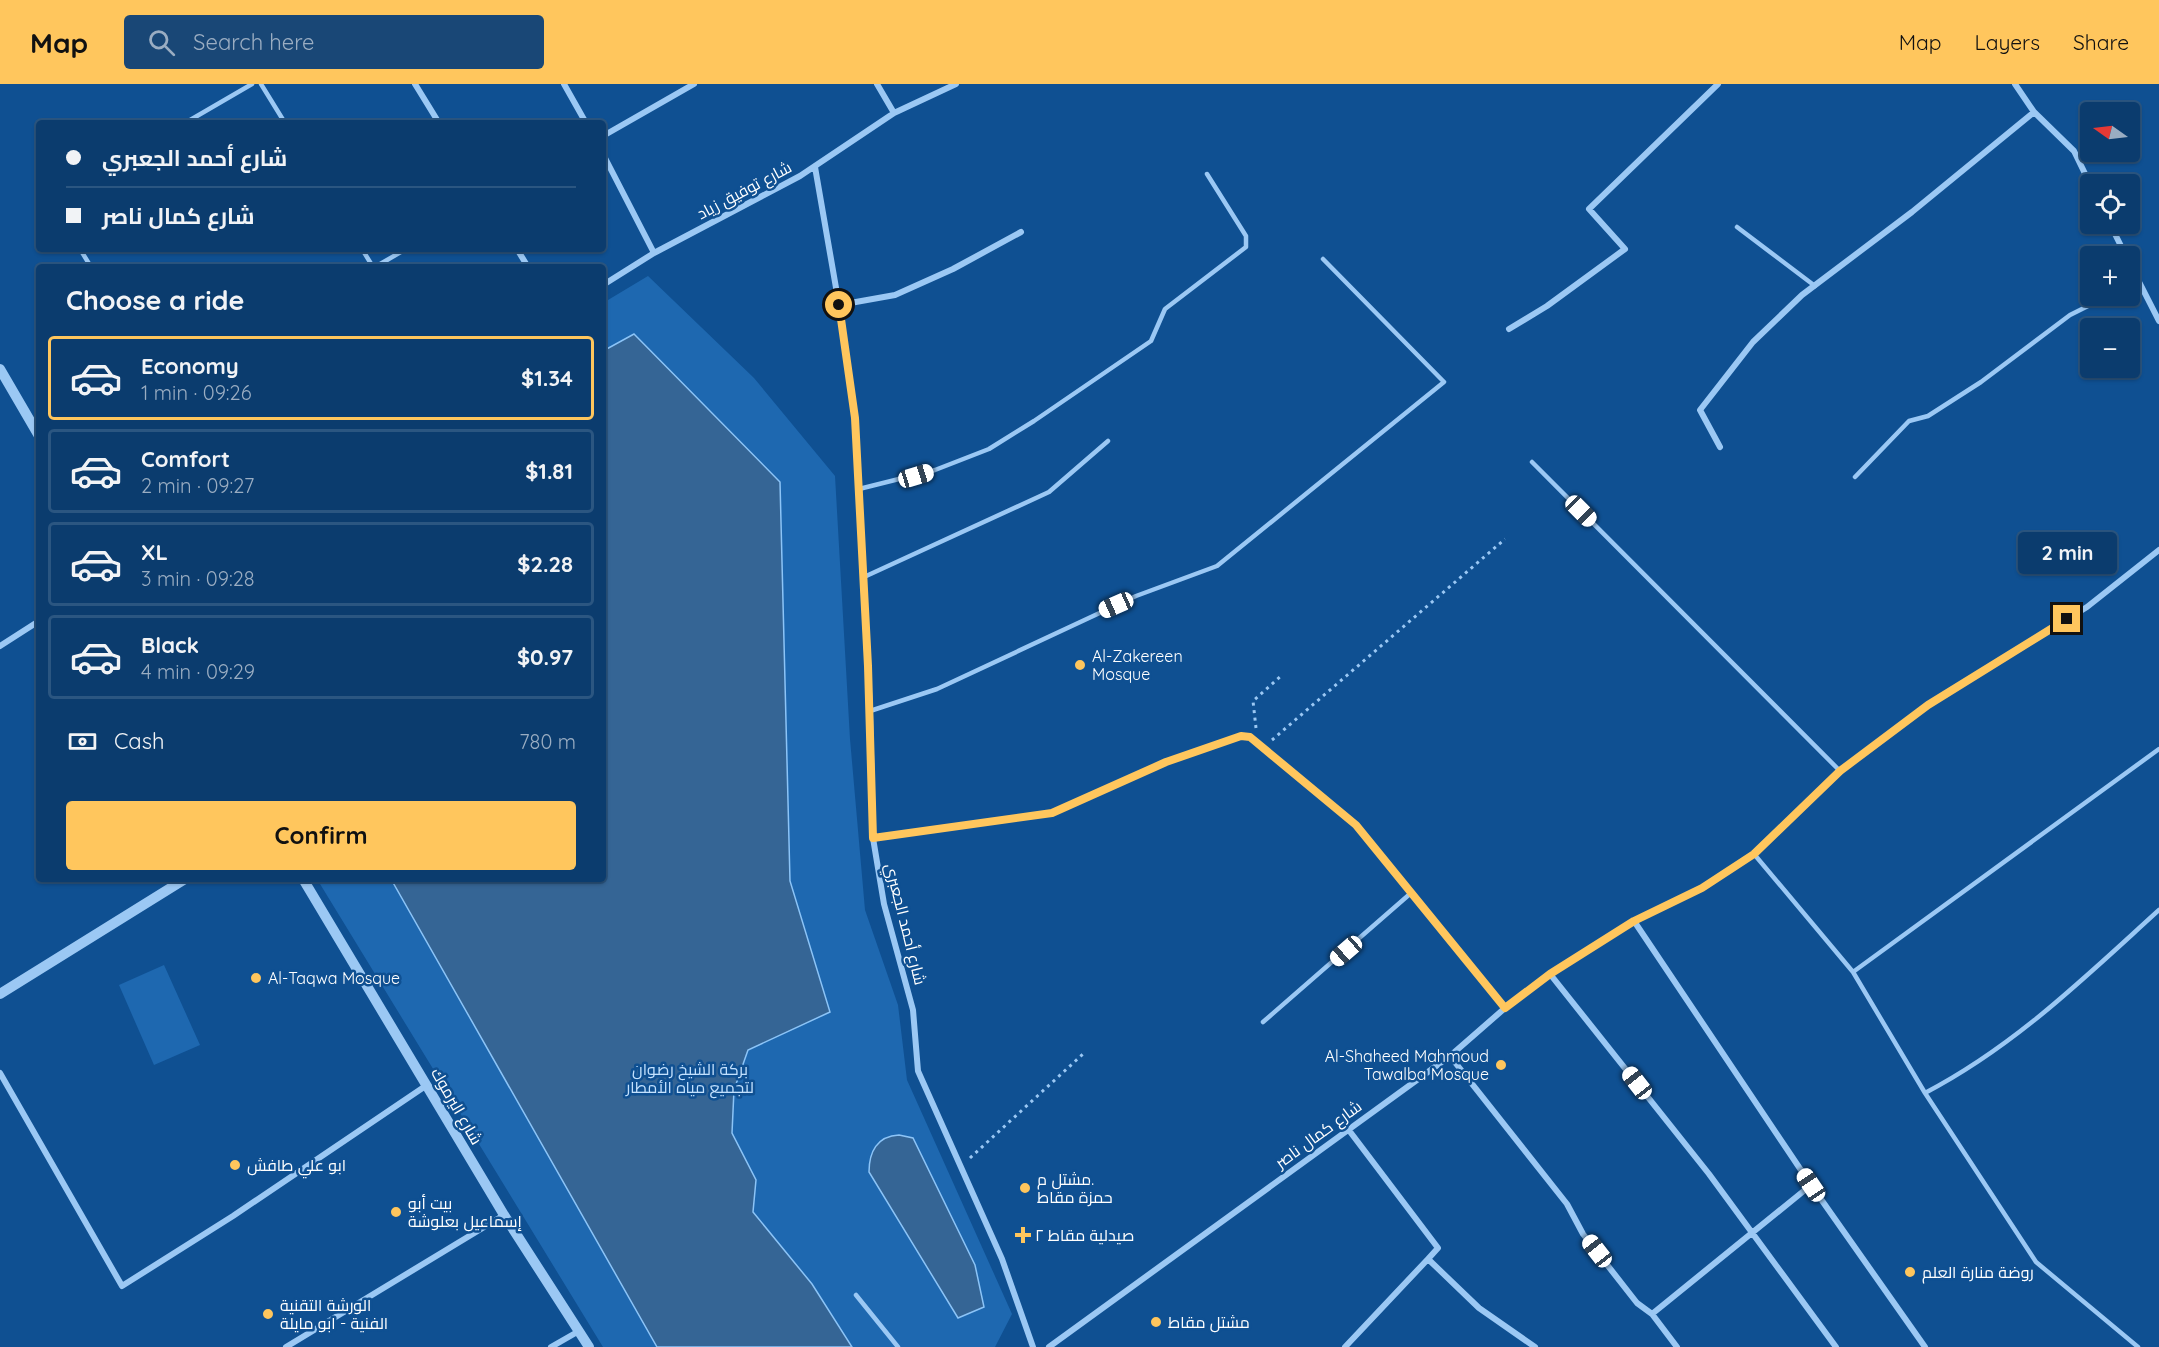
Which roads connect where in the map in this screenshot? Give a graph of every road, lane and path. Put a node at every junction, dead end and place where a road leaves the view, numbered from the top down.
1 (252, 84) edge
2 (261, 84) edge
3 (415, 84) edge
4 (564, 84) edge
5 (694, 84) edge
6 (877, 84) edge
7 (956, 84) edge
8 (1718, 84) edge
9 (2015, 84) edge
10 (2034, 112) junction
11 (894, 113) junction
12 (190, 120) edge
13 (283, 120) edge
14 (437, 120) edge
15 (584, 120) edge
16 (606, 134) edge
17 (606, 160) edge
18 (815, 167) junction
19 (1207, 174) dead end
20 (2085, 174) edge
21 (1737, 227) dead end
22 (1020, 232) dead end
23 (400, 252) edge
24 (654, 253) junction
25 (1323, 259) dead end
26 (379, 264) edge
27 (606, 283) edge
28 (2140, 284) edge
29 (1815, 285) junction
30 (839, 305) junction
31 (2088, 306) edge
32 (2158, 319) edge
33 (1509, 329) dead end
34 (0, 369) edge
35 (36, 431) edge
36 (1108, 441) dead end
37 (1720, 447) dead end
38 (1532, 462) dead end
39 (1855, 477) dead end
40 (859, 489) junction
41 (1504, 539) dead end
42 (2159, 550) edge
43 (864, 577) junction
44 (36, 623) edge
45 (0, 646) edge
46 (1282, 675) dead end
47 (870, 711) junction
48 (1257, 742) junction
49 (1264, 747) junction
50 (2159, 749) edge
51 (1840, 771) junction
52 (873, 838) junction
53 (1754, 854) junction
54 (180, 882) edge
55 (305, 882) edge
56 (1412, 893) junction
57 (2159, 910) edge
58 (1634, 921) junction
59 (1853, 972) junction
60 (1550, 974) junction
61 (0, 994) edge
62 (1505, 1008) junction
63 (1263, 1022) dead end
64 (1083, 1054) dead end
65 (1450, 1056) junction
66 (0, 1073) edge
67 (427, 1085) junction
68 (1925, 1093) junction
69 (1348, 1129) junction
70 (959, 1167) junction
71 (1811, 1185) junction
72 (504, 1215) junction
73 (1752, 1231) junction
74 (1428, 1259) junction
75 (856, 1295) dead end
76 (1652, 1314) junction
77 (580, 1331) junction
78 (286, 1347) edge
79 (551, 1347) edge
80 (589, 1347) edge
81 (898, 1347) edge
82 (1033, 1347) edge
83 (1049, 1347) edge
84 (1345, 1347) edge
85 (1535, 1347) edge
86 (1677, 1347) edge
87 (1836, 1347) edge
88 (1925, 1347) edge
89 (2138, 1347) edge

1 - 12 lane
2 - 13 lane
3 - 14 street
4 - 15 street
5 - 16 street
6 - 11 street
7 - 11 street, شارع توفيق زياد
8 - 33 street
9 - 10 street
10 - 20 street
10 - 29 street
11 - 18 street, شارع توفيق زياد
17 - 24 street
18 - 24 street, شارع توفيق زياد
18 - 30 street, شارع أحمد الجعبري
19 - 40 lane
21 - 29 lane
22 - 30 street
23 - 26 lane
24 - 27 street, شارع توفيق زياد
25 - 47 lane
28 - 32 street
29 - 37 street
30 - 40 street, شارع أحمد الجعبري
31 - 39 lane
34 - 35 street
36 - 43 lane
38 - 51 lane
40 - 43 street, شارع أحمد الجعبري
41 - 49 path
42 - 51 street, شارع كمال ناصر
43 - 47 street, شارع أحمد الجعبري
44 - 45 street
46 - 48 path
47 - 52 street, شارع أحمد الجعبري
48 - 49 street
48 - 52 street
49 - 56 street
50 - 59 lane
51 - 53 street, شارع كمال ناصر
52 - 70 street, شارع أحمد الجعبري
53 - 58 street, شارع كمال ناصر
53 - 59 lane
54 - 61 street
55 - 67 street, شارع اليرموك
56 - 62 street
56 - 63 lane
57 - 68 lane
58 - 60 street, شارع كمال ناصر
58 - 71 street
59 - 68 lane
60 - 62 street, شارع كمال ناصر
60 - 73 street
62 - 65 street, شارع كمال ناصر
64 - 70 path
65 - 69 street, شارع كمال ناصر
65 - 76 street
66 - 67 street
67 - 72 street, شارع اليرموك
68 - 89 lane
69 - 74 street
69 - 83 street, شارع كمال ناصر
70 - 82 street, شارع أحمد الجعبري
71 - 73 street
71 - 88 street
72 - 77 street, شارع اليرموك
72 - 78 street
73 - 76 street
73 - 87 street
74 - 84 street
74 - 85 street
75 - 81 lane
76 - 86 street
77 - 79 street
77 - 80 street, شارع اليرموك

